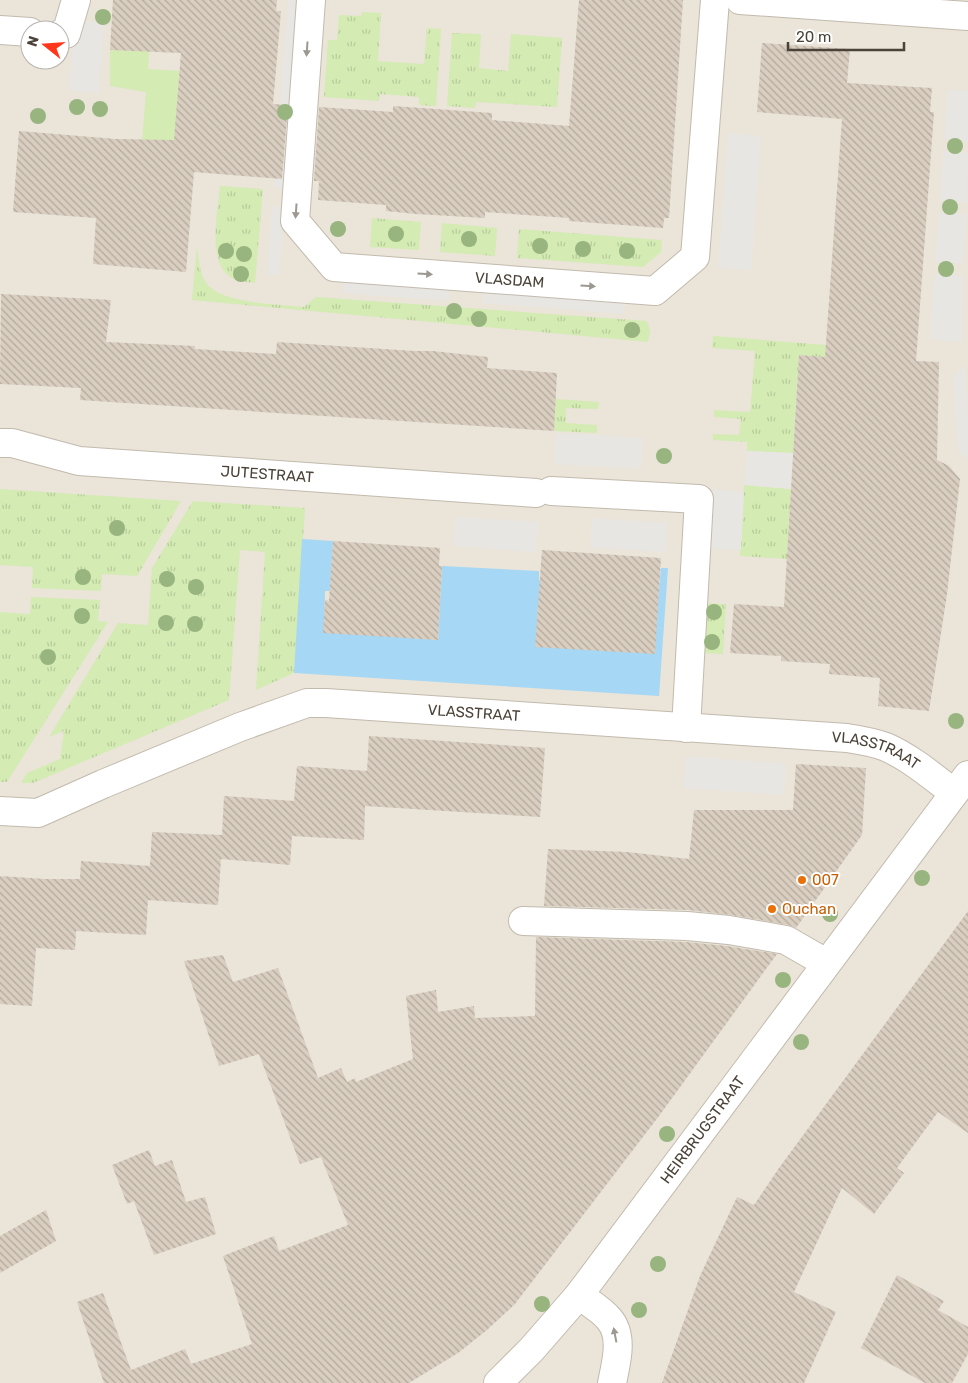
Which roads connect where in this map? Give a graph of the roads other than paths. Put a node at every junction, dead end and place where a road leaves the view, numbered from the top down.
1 (76, 0) edge
2 (311, 0) edge
3 (714, 0) edge
4 (740, 0) edge
5 (968, 16) edge
6 (70, 20) edge
7 (0, 30) edge
8 (20, 31) edge
9 (0, 442) edge
10 (686, 728) junction
11 (961, 784) edge
12 (0, 811) edge
13 (523, 921) dead end
14 (826, 963) junction
15 (579, 1294) junction
16 (498, 1383) edge
17 (612, 1383) edge

1 - 6 street
2 -> 3 street, VLASDAM
4 - 5 street
7 - 8 street
9 - 10 street, JUTESTRAAT
10 - 11 street, VLASSTRAAT
10 - 12 street, VLASSTRAAT
11 - 14 street, HEIRBRUGSTRAAT
13 - 14 street
14 - 15 street, HEIRBRUGSTRAAT
15 - 16 street, HEIRBRUGSTRAAT
17 -> 15 street

